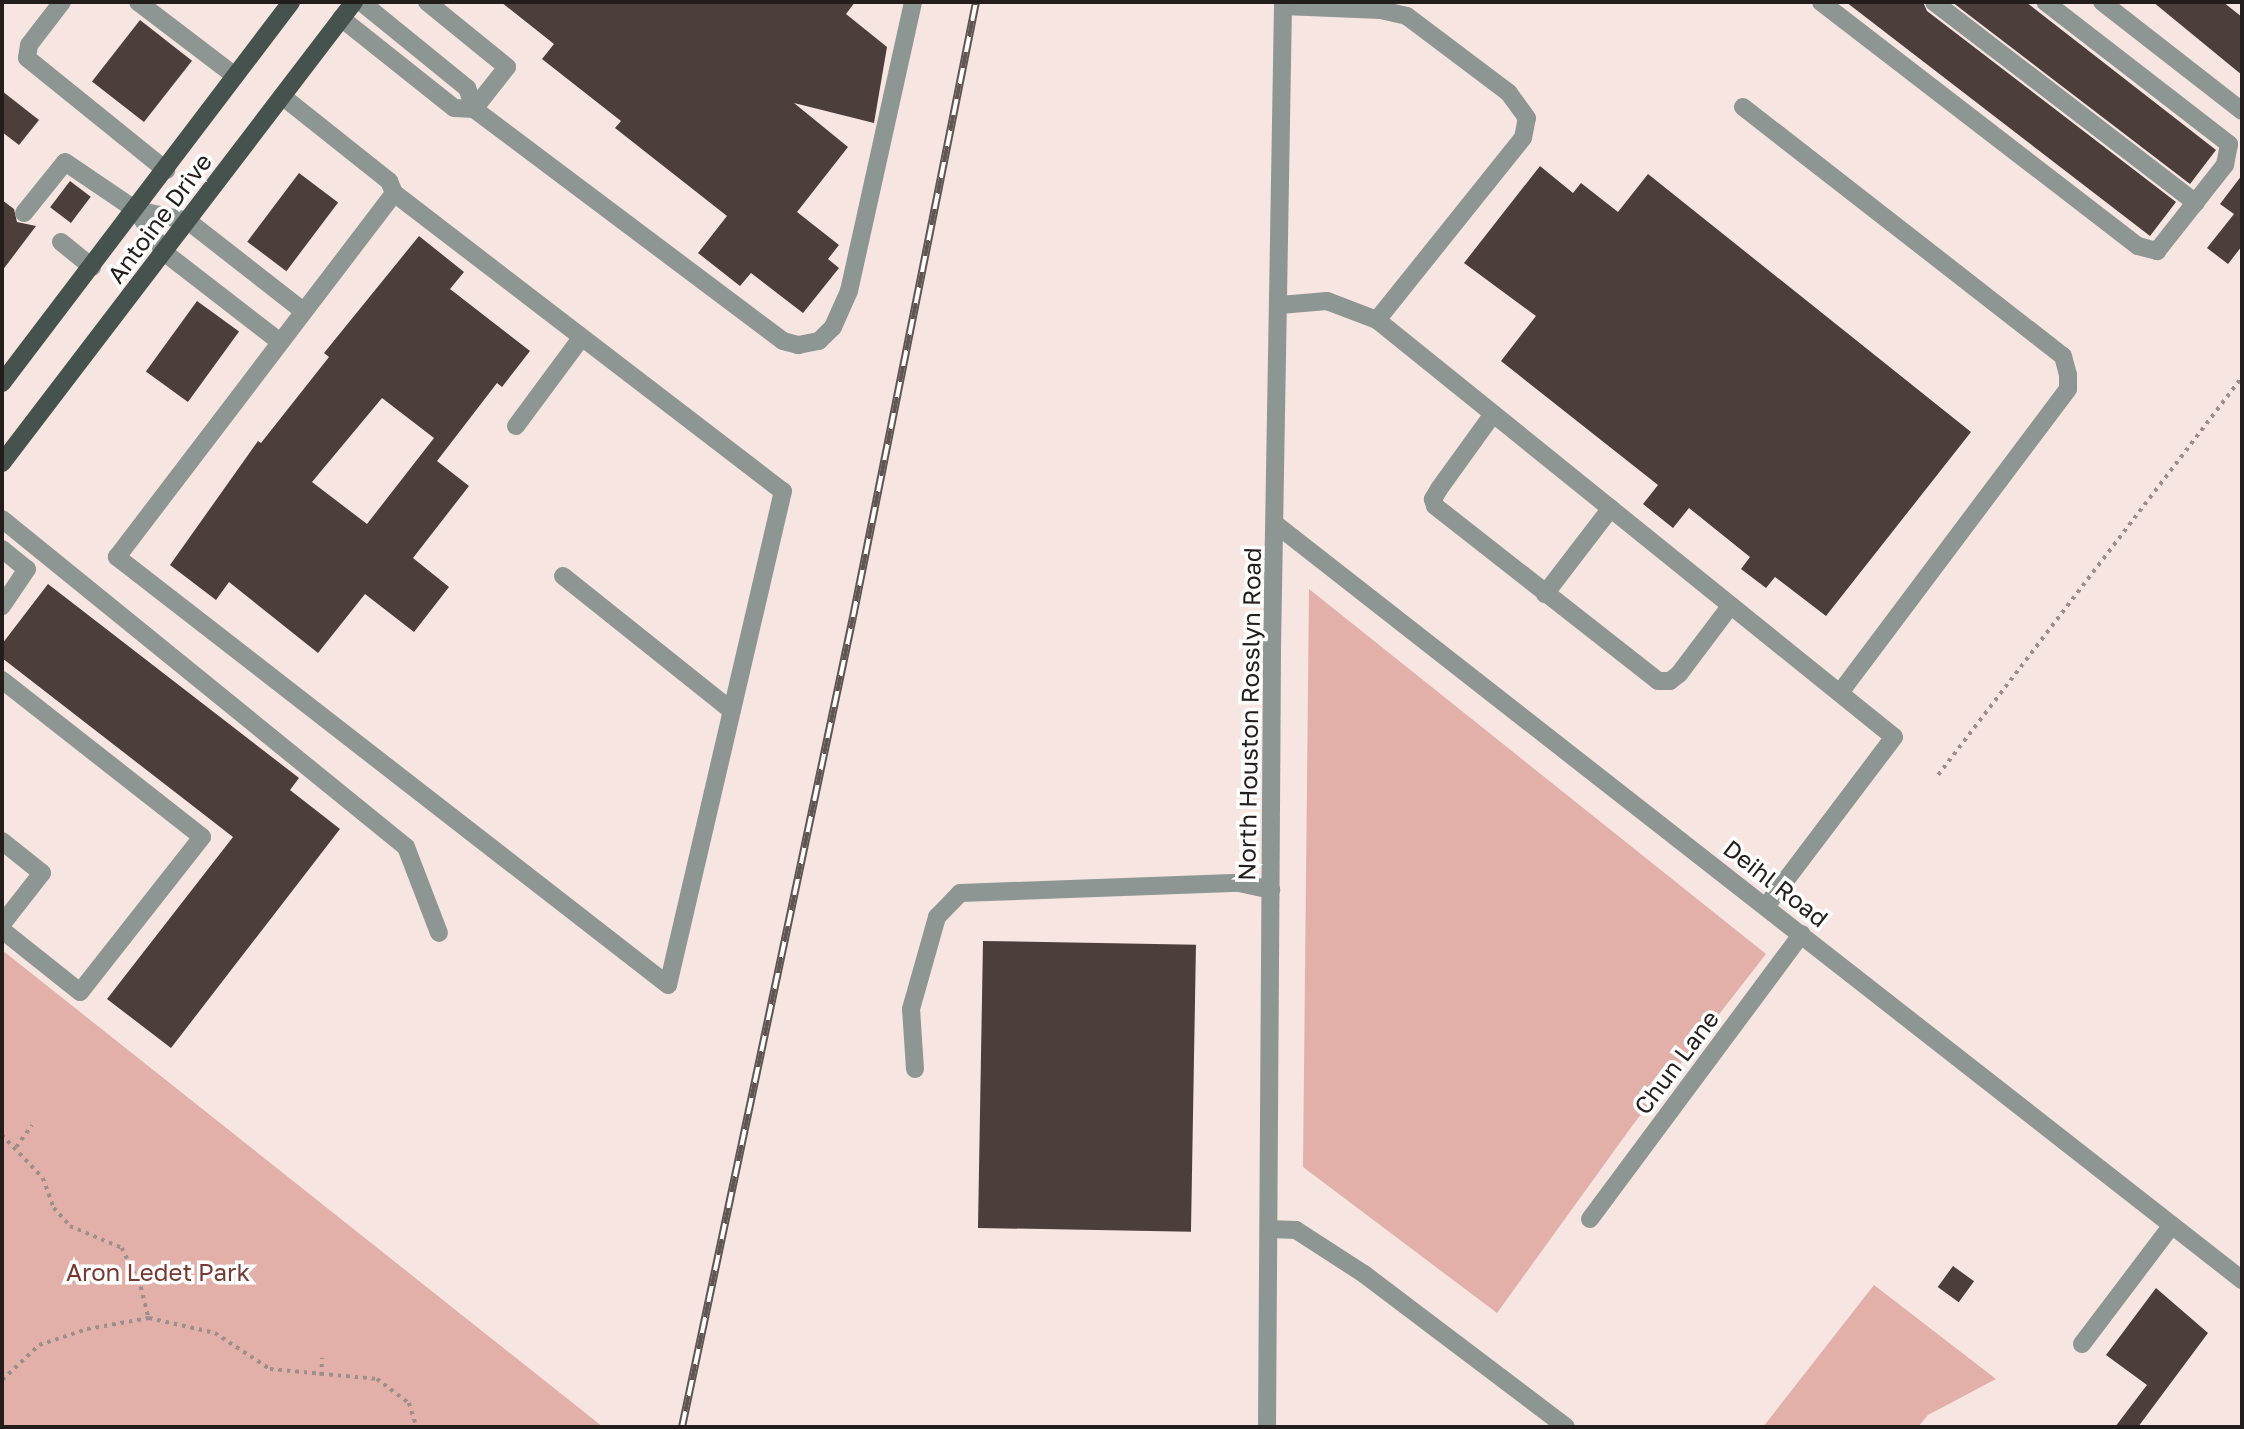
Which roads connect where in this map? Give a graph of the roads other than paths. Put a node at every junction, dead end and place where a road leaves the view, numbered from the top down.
1 (62, 2) edge
2 (138, 2) edge
3 (291, 2) edge
4 (354, 2) edge
5 (361, 2) edge
6 (427, 2) edge
7 (912, 2) edge
8 (1821, 2) edge
9 (1934, 2) edge
10 (2045, 2) edge
11 (2102, 2) edge
12 (1283, 4) edge
13 (341, 18) junction
14 (236, 76) junction
15 (282, 96) junction
16 (1743, 107) dead end
17 (474, 109) junction
18 (2242, 111) edge
19 (166, 170) junction
20 (394, 193) junction
21 (2196, 203) junction
22 (136, 210) junction
23 (24, 213) dead end
24 (188, 221) junction
25 (61, 242) dead end
26 (165, 253) junction
27 (92, 267) junction
28 (1280, 305) junction
29 (303, 311) junction
30 (1377, 320) junction
31 (581, 338) junction
32 (279, 342) junction
33 (2, 383) edge
34 (1493, 414) junction
35 (516, 426) dead end
36 (2, 463) edge
37 (1611, 508) junction
38 (2, 519) edge
39 (1278, 526) junction
40 (2, 549) edge
41 (563, 576) dead end
42 (1545, 594) junction
43 (1731, 605) junction
44 (2, 606) edge
45 (5, 689) edge
46 (1840, 693) junction
47 (732, 711) junction
48 (2, 841) edge
49 (1271, 890) junction
50 (1766, 906) junction
51 (2, 924) edge
52 (2, 930) edge
53 (439, 933) dead end
54 (1802, 934) junction
55 (915, 1069) dead end
56 (1590, 1219) dead end
57 (2172, 1225) junction
58 (1269, 1229) junction
59 (2242, 1280) edge
60 (2082, 1344) dead end
61 (1267, 1427) edge
62 (1566, 1427) edge

1 - 19 street
2 - 14 street
3 - 14 main road, Antoine Drive
4 - 13 main road, Antoine Drive
5 - 17 street
6 - 17 street
7 - 17 street
8 - 21 street
9 - 21 street
10 - 21 street
11 - 18 street
12 - 28 street, North Houston Rosslyn Road
12 - 30 street
13 - 15 main road, Antoine Drive
13 - 17 street
14 - 19 main road, Antoine Drive
15 - 20 street
15 - 24 main road, Antoine Drive
16 - 46 street
19 - 22 main road, Antoine Drive
20 - 29 street
20 - 31 street
22 - 23 street
22 - 24 street
22 - 26 street
22 - 27 main road, Antoine Drive
24 - 26 main road, Antoine Drive
24 - 29 street
25 - 27 street
26 - 32 street
26 - 36 main road, Antoine Drive
27 - 33 main road, Antoine Drive
28 - 30 street
28 - 39 street, North Houston Rosslyn Road
29 - 32 street
30 - 34 street
31 - 35 street
31 - 47 street
32 - 47 street
34 - 37 street
34 - 42 street
37 - 42 street
37 - 43 street
38 - 53 street
39 - 49 street, North Houston Rosslyn Road
39 - 50 street, Deihl Road
40 - 44 street
41 - 47 street
42 - 43 street
43 - 46 street
45 - 52 street
46 - 50 street
48 - 51 street
49 - 55 street
49 - 58 street, North Houston Rosslyn Road
50 - 54 street, Deihl Road
54 - 56 street, Chun Lane
54 - 57 street, Deihl Road
57 - 59 street, Deihl Road
57 - 60 street
58 - 61 street, North Houston Rosslyn Road
58 - 62 street

